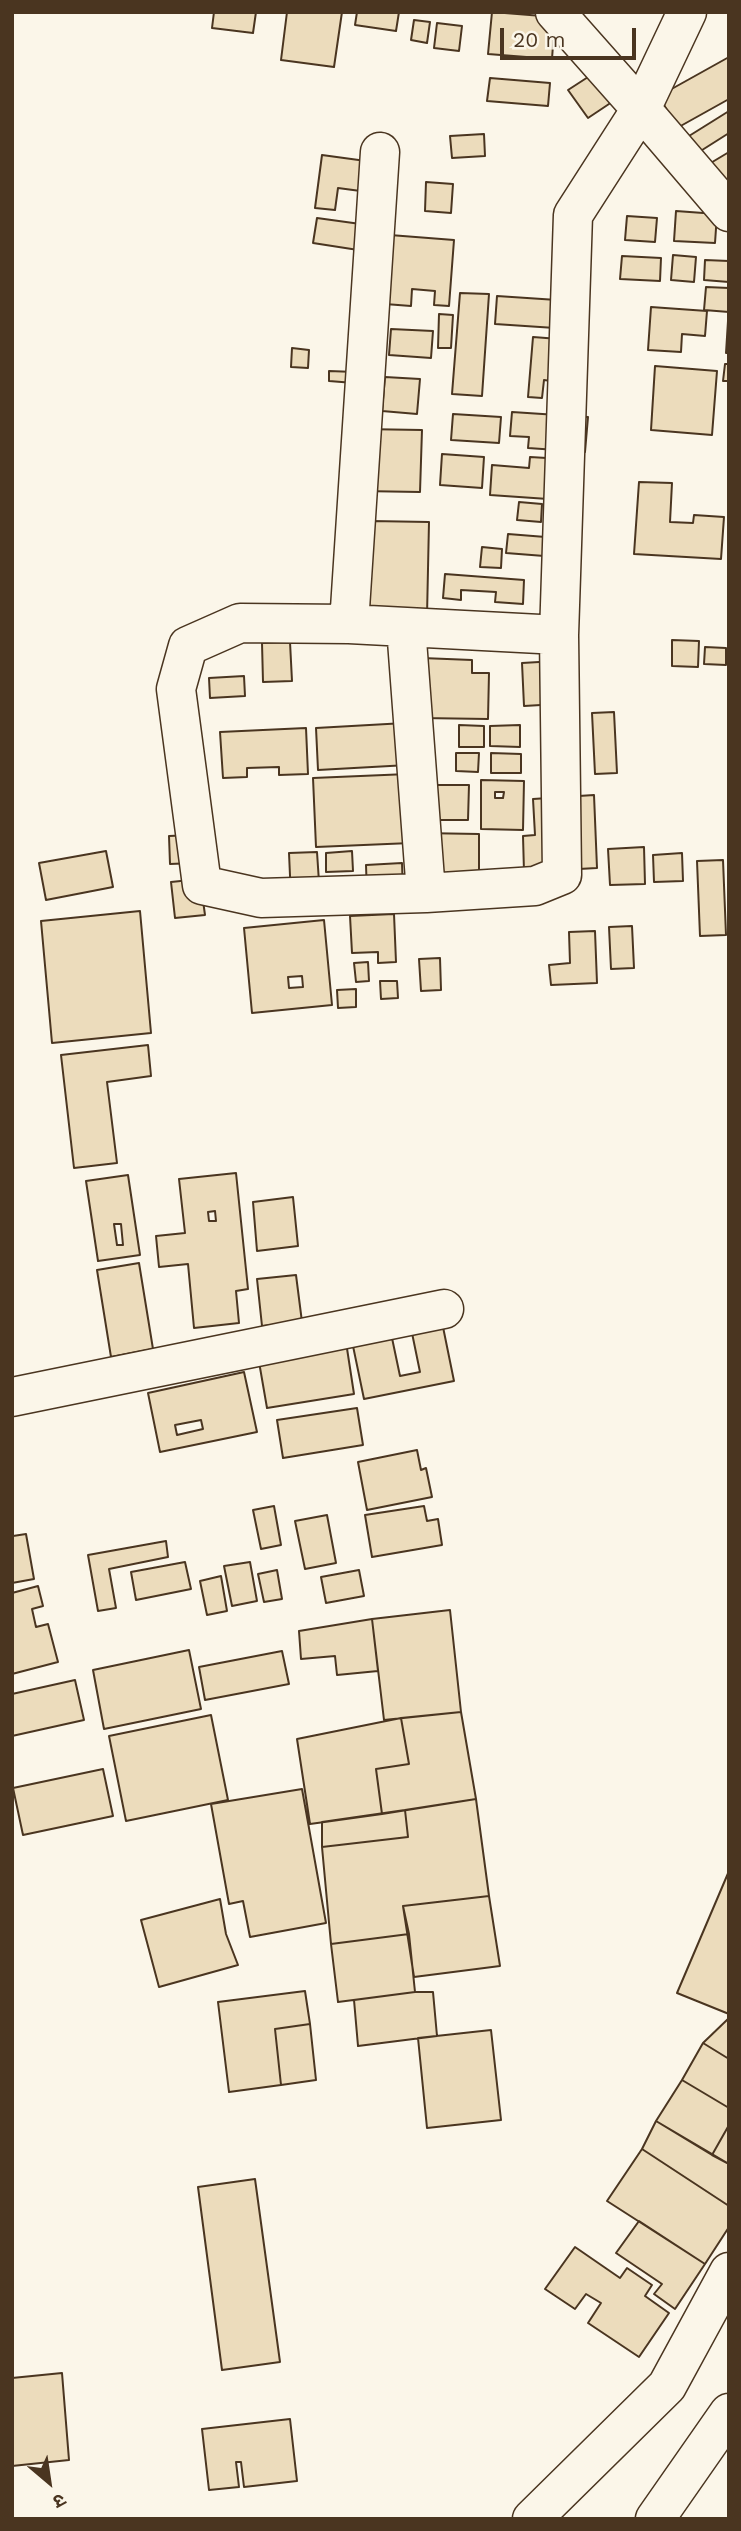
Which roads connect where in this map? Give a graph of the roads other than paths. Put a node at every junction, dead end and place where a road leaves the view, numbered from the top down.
1 (555, 12) edge
2 (687, 12) edge
3 (641, 109) junction
4 (380, 152) dead end
5 (729, 212) edge
6 (349, 624) junction
7 (406, 626) junction
8 (559, 635) junction
9 (426, 893) junction
10 (444, 1309) dead end
11 (12, 1397) edge
12 (729, 2272) edge
13 (729, 2413) edge
14 (532, 2519) edge
15 (655, 2519) edge

1 - 3 street
2 - 3 street
3 - 5 street
3 - 8 street
4 - 6 street
6 - 7 street
6 - 9 street
7 - 8 street
7 - 9 street
8 - 9 street
10 - 11 street
12 - 14 street
13 - 15 street

